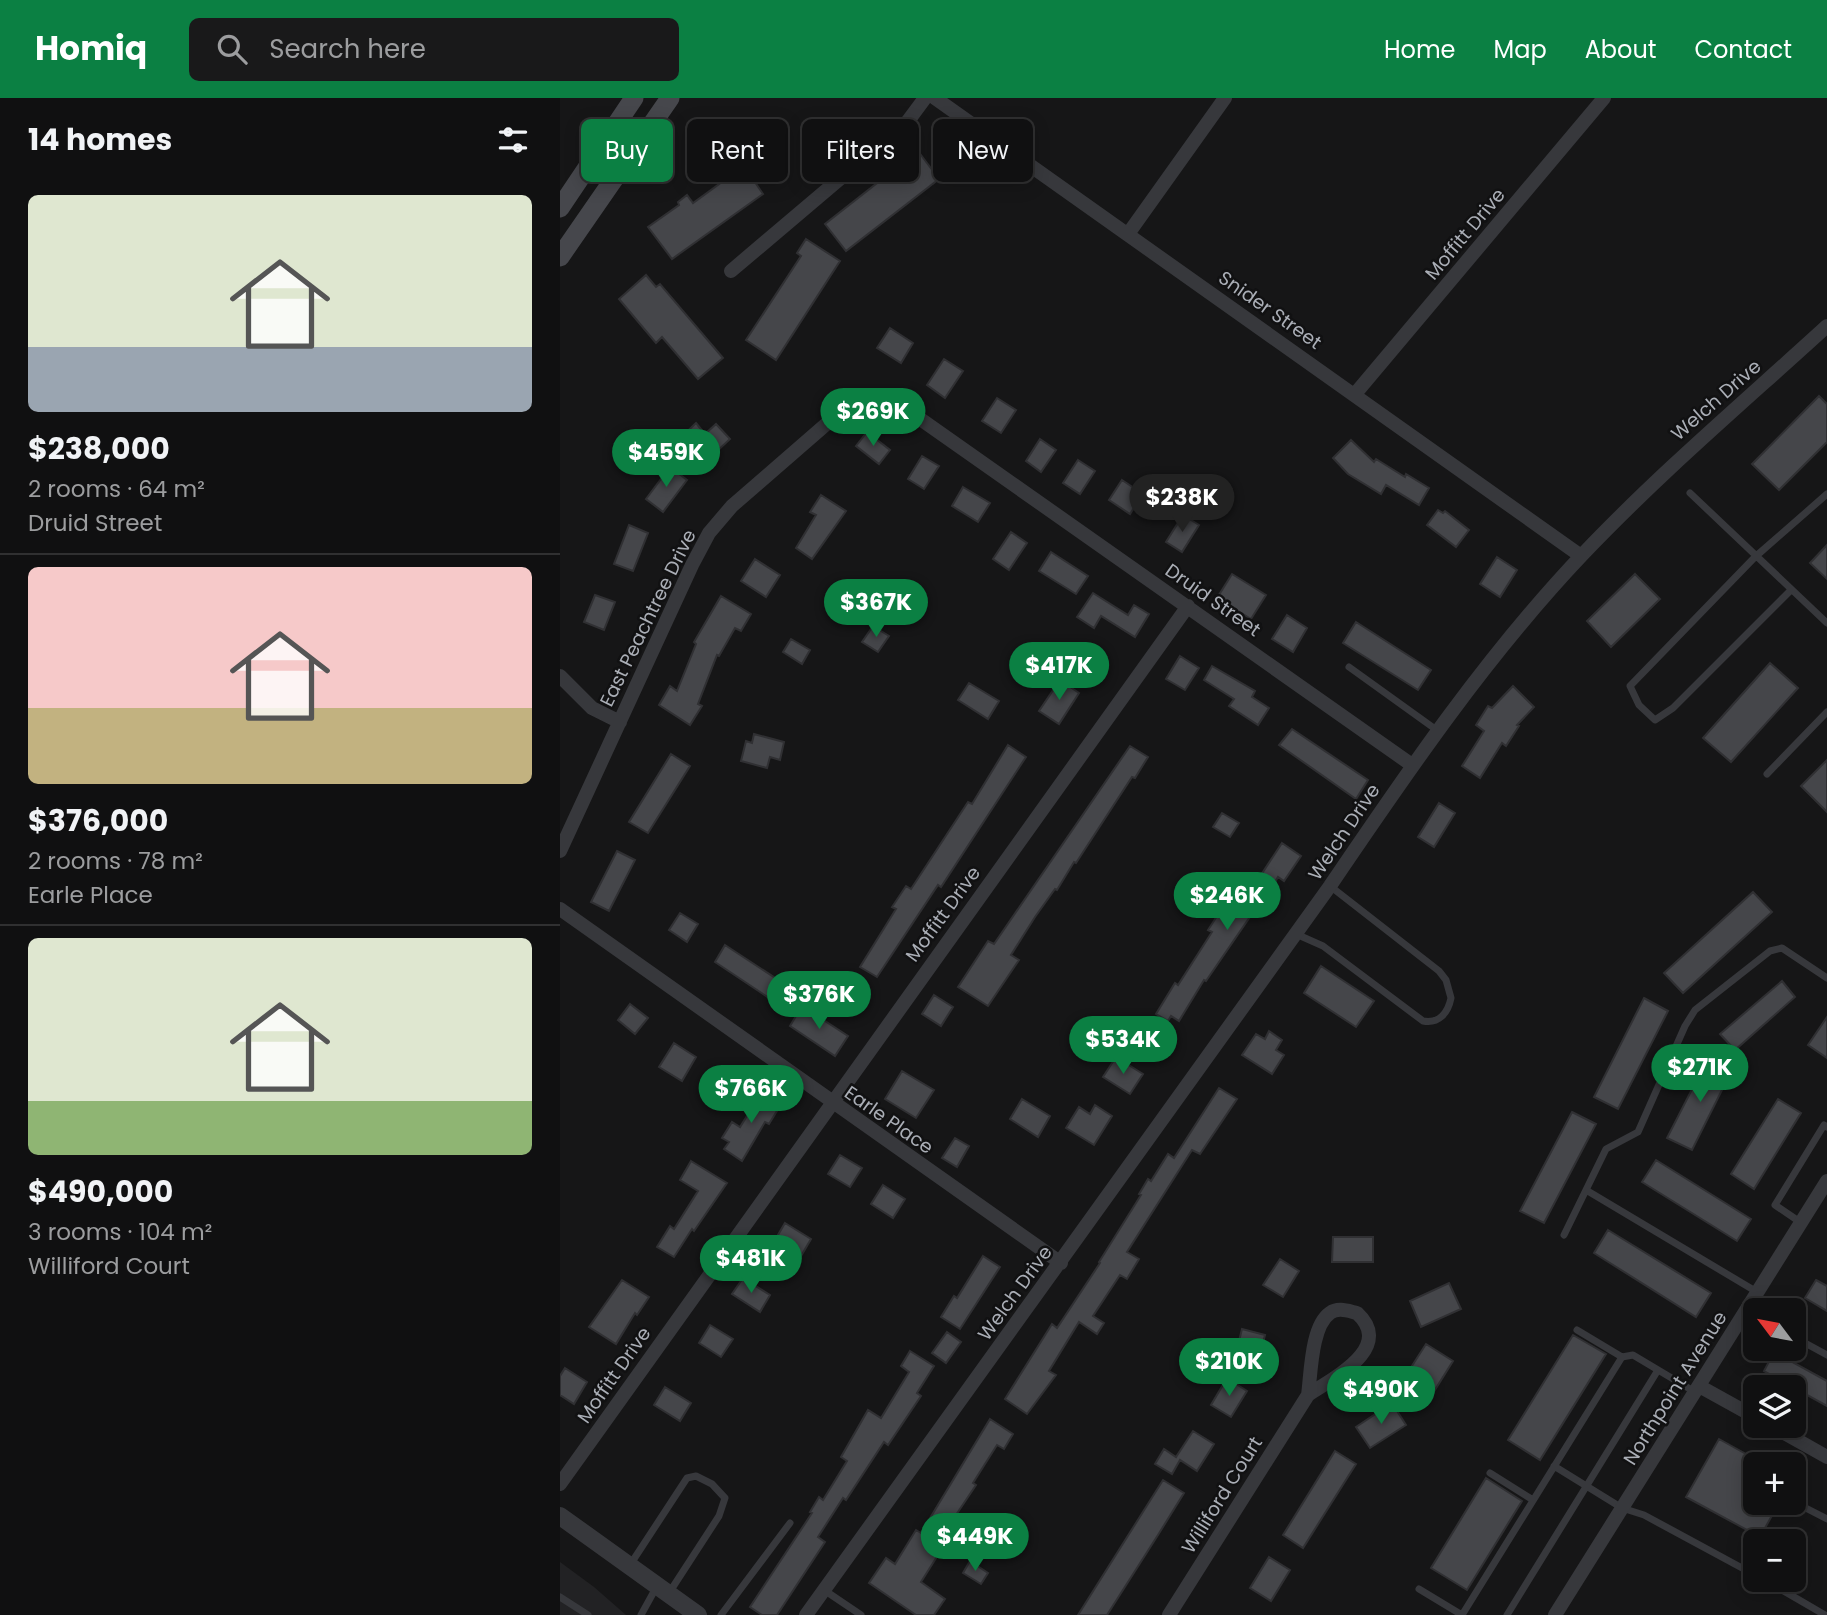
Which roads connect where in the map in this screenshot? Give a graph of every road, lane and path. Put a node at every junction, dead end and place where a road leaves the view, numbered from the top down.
1 (634, 98) edge
2 (670, 98) edge
3 (925, 98) edge
4 (936, 98) edge
5 (1225, 98) edge
6 (1604, 98) edge
7 (560, 208) edge
8 (1128, 234) junction
9 (560, 257) edge
10 (731, 271) dead end
11 (1827, 326) edge
12 (1355, 394) junction
13 (886, 400) joint
14 (1690, 493) dead end
15 (1827, 494) edge
16 (1581, 555) junction
17 (1755, 557) junction
18 (1791, 590) junction
19 (1188, 606) junction
20 (1827, 623) edge
21 (1349, 667) dead end
22 (560, 676) edge
23 (1827, 712) edge
24 (620, 722) junction
25 (1438, 732) junction
26 (1412, 765) junction
27 (1767, 774) dead end
28 (560, 850) edge
29 (1330, 886) junction
30 (560, 909) edge
31 (1296, 934) junction
32 (1827, 978) edge
33 (831, 1103) junction
34 (1827, 1127) edge
35 (1825, 1187) edge
36 (1586, 1190) junction
37 (1801, 1223) junction
38 (1564, 1235) dead end
39 (1061, 1263) junction
40 (1758, 1292) junction
41 (1756, 1298) edge
42 (1743, 1323) edge
43 (1577, 1330) dead end
44 (1806, 1344) edge
45 (1827, 1355) edge
46 (1622, 1357) junction
47 (1658, 1370) junction
48 (1697, 1389) junction
49 (1308, 1395) junction
50 (1743, 1411) edge
51 (1793, 1438) edge
52 (1827, 1457) edge
53 (1554, 1466) junction
54 (1490, 1473) dead end
55 (560, 1484) edge
56 (1586, 1486) junction
57 (1533, 1500) junction
58 (1622, 1507) junction
59 (1806, 1508) edge
60 (560, 1516) edge
61 (1827, 1519) edge
62 (790, 1523) dead end
63 (629, 1566) junction
64 (1743, 1569) edge
65 (1419, 1589) dead end
66 (663, 1590) junction
67 (824, 1590) junction
68 (1786, 1592) edge
69 (560, 1597) edge
70 (588, 1615) edge
71 (641, 1615) edge
72 (698, 1615) edge
73 (721, 1615) edge
74 (806, 1615) edge
75 (860, 1615) edge
76 (1169, 1615) edge
77 (1462, 1615) edge
78 (1507, 1615) edge
79 (1555, 1615) edge
80 (1825, 1615) edge

1 - 7 main road
2 - 9 main road
3 - 10 street
4 - 8 street, Snider Street
5 - 8 street
6 - 12 street, Moffitt Drive
8 - 12 street, Snider Street
11 - 16 street, Welch Drive
12 - 16 street, Snider Street
13 - 19 street, Druid Street
13 - 24 street, East Peachtree Drive
14 - 17 lane
15 - 17 lane
16 - 25 street, Welch Drive
17 - 18 lane
17 - 18 lane
18 - 20 lane
19 - 26 street, Druid Street
19 - 33 street, Moffitt Drive
21 - 25 lane
22 - 24 street
23 - 27 lane
24 - 28 street, East Peachtree Drive
25 - 26 street, Welch Drive
26 - 29 street, Welch Drive
29 - 31 street, Welch Drive
29 - 31 lane
30 - 33 street, Earle Place
31 - 39 street, Welch Drive
32 - 36 lane
33 - 39 street, Earle Place
33 - 55 street, Moffitt Drive
34 - 37 lane
35 - 37 street, Northpoint Avenue
36 - 38 lane
36 - 40 lane
37 - 40 street, Northpoint Avenue
39 - 67 street, Welch Drive
40 - 41 street, Northpoint Avenue
42 - 48 street, Northpoint Avenue
43 - 46 lane
44 - 45 lane
46 - 47 lane
46 - 53 lane
47 - 48 lane
47 - 56 lane
48 - 50 street
48 - 58 street, Northpoint Avenue
49 - 49 street, Williford Court
49 - 76 street, Williford Court
51 - 52 street
53 - 56 lane
53 - 57 lane
54 - 57 lane
56 - 58 lane
56 - 78 lane
57 - 77 lane
58 - 64 lane
58 - 79 street, Northpoint Avenue
59 - 61 lane
60 - 63 street
62 - 73 lane
63 - 66 street
63 - 66 lane
65 - 77 lane
66 - 71 lane
66 - 72 street
67 - 74 street, Welch Drive
67 - 75 lane
68 - 80 lane
69 - 70 lane

